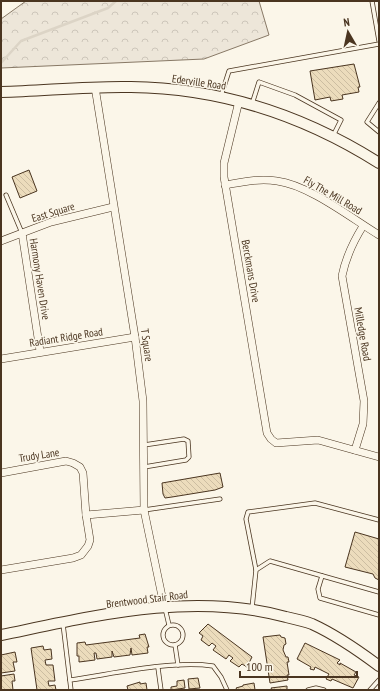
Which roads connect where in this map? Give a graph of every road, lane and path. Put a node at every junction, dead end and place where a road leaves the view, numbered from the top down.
1 (372, 1) edge
2 (379, 41) edge
3 (379, 44) edge
4 (95, 88) junction
5 (1, 92) edge
6 (220, 97) junction
7 (239, 101) junction
8 (379, 103) edge
9 (252, 104) junction
10 (379, 132) edge
11 (333, 136) junction
12 (379, 163) edge
13 (225, 185) junction
14 (6, 195) dead end
15 (113, 207) junction
16 (363, 226) junction
17 (22, 233) junction
18 (379, 236) edge
19 (1, 241) edge
20 (135, 337) junction
21 (40, 351) junction
22 (1, 359) edge
23 (144, 446) junction
24 (355, 450) junction
25 (379, 457) edge
26 (143, 467) junction
27 (1, 473) edge
28 (220, 499) dead end
29 (144, 510) junction
30 (86, 515) junction
31 (379, 520) edge
32 (1, 570) edge
33 (256, 570) junction
34 (322, 576) junction
35 (379, 592) edge
36 (164, 606) junction
37 (252, 609) junction
38 (379, 615) edge
39 (63, 623) junction
40 (169, 625) junction
41 (1, 635) edge
42 (175, 645) junction
43 (178, 665) junction
44 (379, 666) edge
45 (158, 668) junction
46 (70, 680) junction
47 (379, 680) edge
48 (71, 690) edge
49 (161, 690) edge
50 (227, 690) edge
51 (308, 690) edge
52 (324, 690) edge
53 (370, 690) edge

1 - 2 lane
3 - 6 lane
4 - 5 street, Ederville Road
4 - 6 street, Ederville Road
4 - 15 street, T Square
6 - 7 street, Ederville Road
7 - 9 street, Ederville Road
7 - 13 street, Berckmans Drive
8 - 10 lane
9 - 11 street, Ederville Road
9 - 11 lane
11 - 12 street, Ederville Road
13 - 16 street, Fly The Mill Road
13 - 24 street, Berckmans Drive
14 - 17 lane
15 - 17 street, East Square
15 - 20 street, T Square
16 - 18 street, Fly The Mill Road
16 - 24 street, Milledge Road
17 - 19 street, East Square
17 - 21 street, Harmony Haven Drive
20 - 21 street, Radiant Ridge Road
20 - 23 street, T Square
21 - 22 street, Radiant Ridge Road
23 - 26 street, T Square
23 - 26 lane
24 - 25 street
26 - 29 street, T Square
27 - 30 street, Trudy Lane
28 - 29 lane
29 - 30 street
29 - 36 street, T Square
30 - 32 street
31 - 33 lane
33 - 34 lane
33 - 37 lane
34 - 35 lane
34 - 38 lane
36 - 37 street, Brentwood Stair Road
36 - 39 street, Brentwood Stair Road
36 - 40 lane
37 - 44 street, Brentwood Stair Road
39 - 41 street, Brentwood Stair Road
39 - 46 lane
40 - 42 lane
40 - 42 lane
42 - 43 lane
43 - 45 lane
43 - 50 lane
45 - 46 lane
45 - 49 lane
46 - 48 lane
47 - 53 lane
51 - 52 lane

